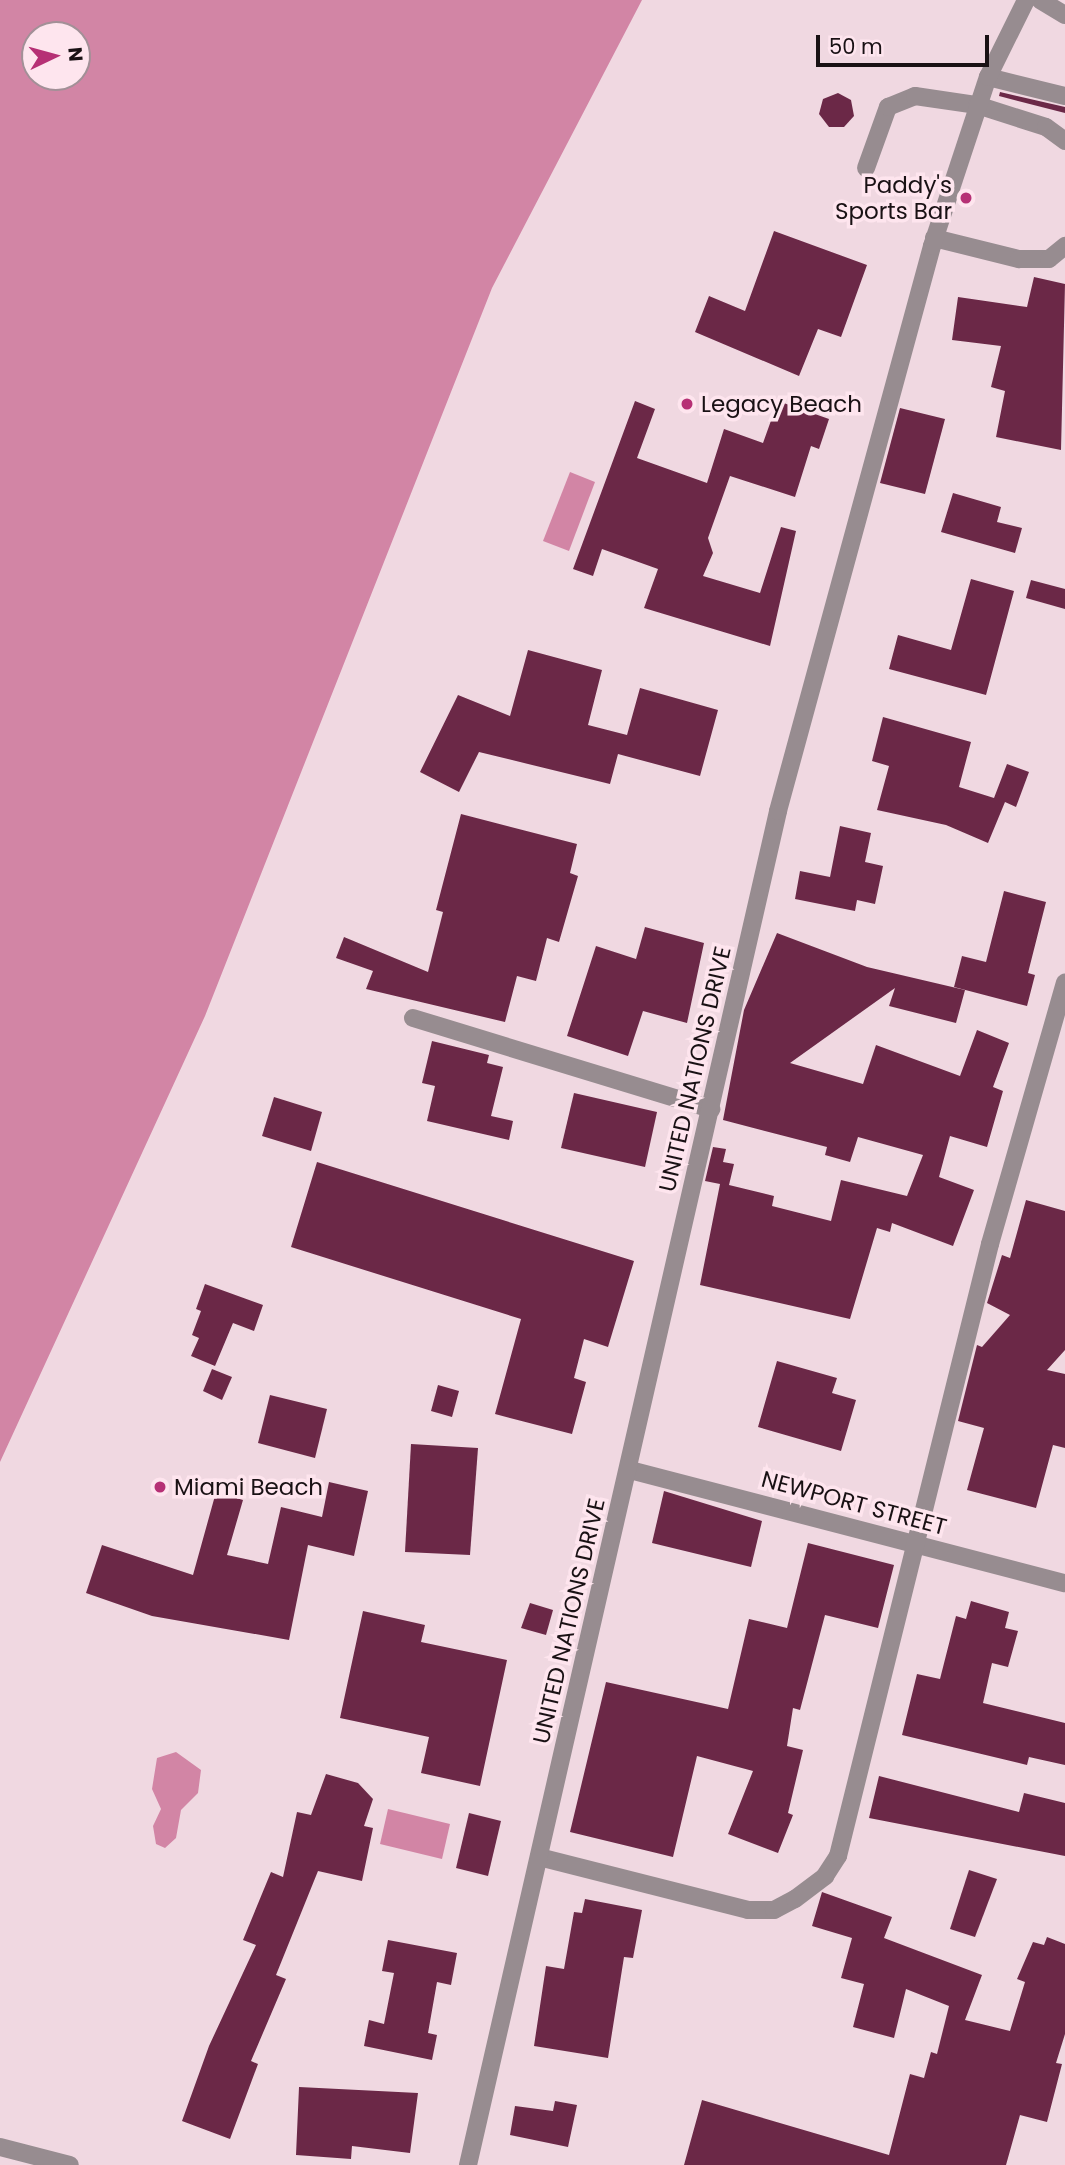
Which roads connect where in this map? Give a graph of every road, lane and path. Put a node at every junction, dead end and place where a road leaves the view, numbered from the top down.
1 (1026, 0) edge
2 (1040, 0) edge
3 (1065, 15) edge
4 (988, 76) junction
5 (1065, 96) edge
6 (977, 105) junction
7 (1065, 141) edge
8 (866, 168) dead end
9 (934, 238) junction
10 (1065, 246) edge
11 (1065, 983) edge
12 (413, 1018) dead end
13 (711, 1109) junction
14 (630, 1470) junction
15 (918, 1545) junction
16 (1065, 1584) edge
17 (539, 1857) junction
18 (0, 2147) edge
19 (69, 2165) edge
20 (468, 2165) edge

1 - 4 street, UNITED NATIONS DRIVE
2 - 3 street
4 - 5 street
4 - 6 street, UNITED NATIONS DRIVE
6 - 7 street
6 - 8 street
6 - 9 street, UNITED NATIONS DRIVE
9 - 10 street
9 - 13 street, UNITED NATIONS DRIVE
11 - 15 street
12 - 13 street
13 - 14 street, UNITED NATIONS DRIVE
14 - 15 street, NEWPORT STREET
14 - 17 street, UNITED NATIONS DRIVE
15 - 16 street, NEWPORT STREET
15 - 17 street
17 - 20 street, UNITED NATIONS DRIVE
18 - 19 street

